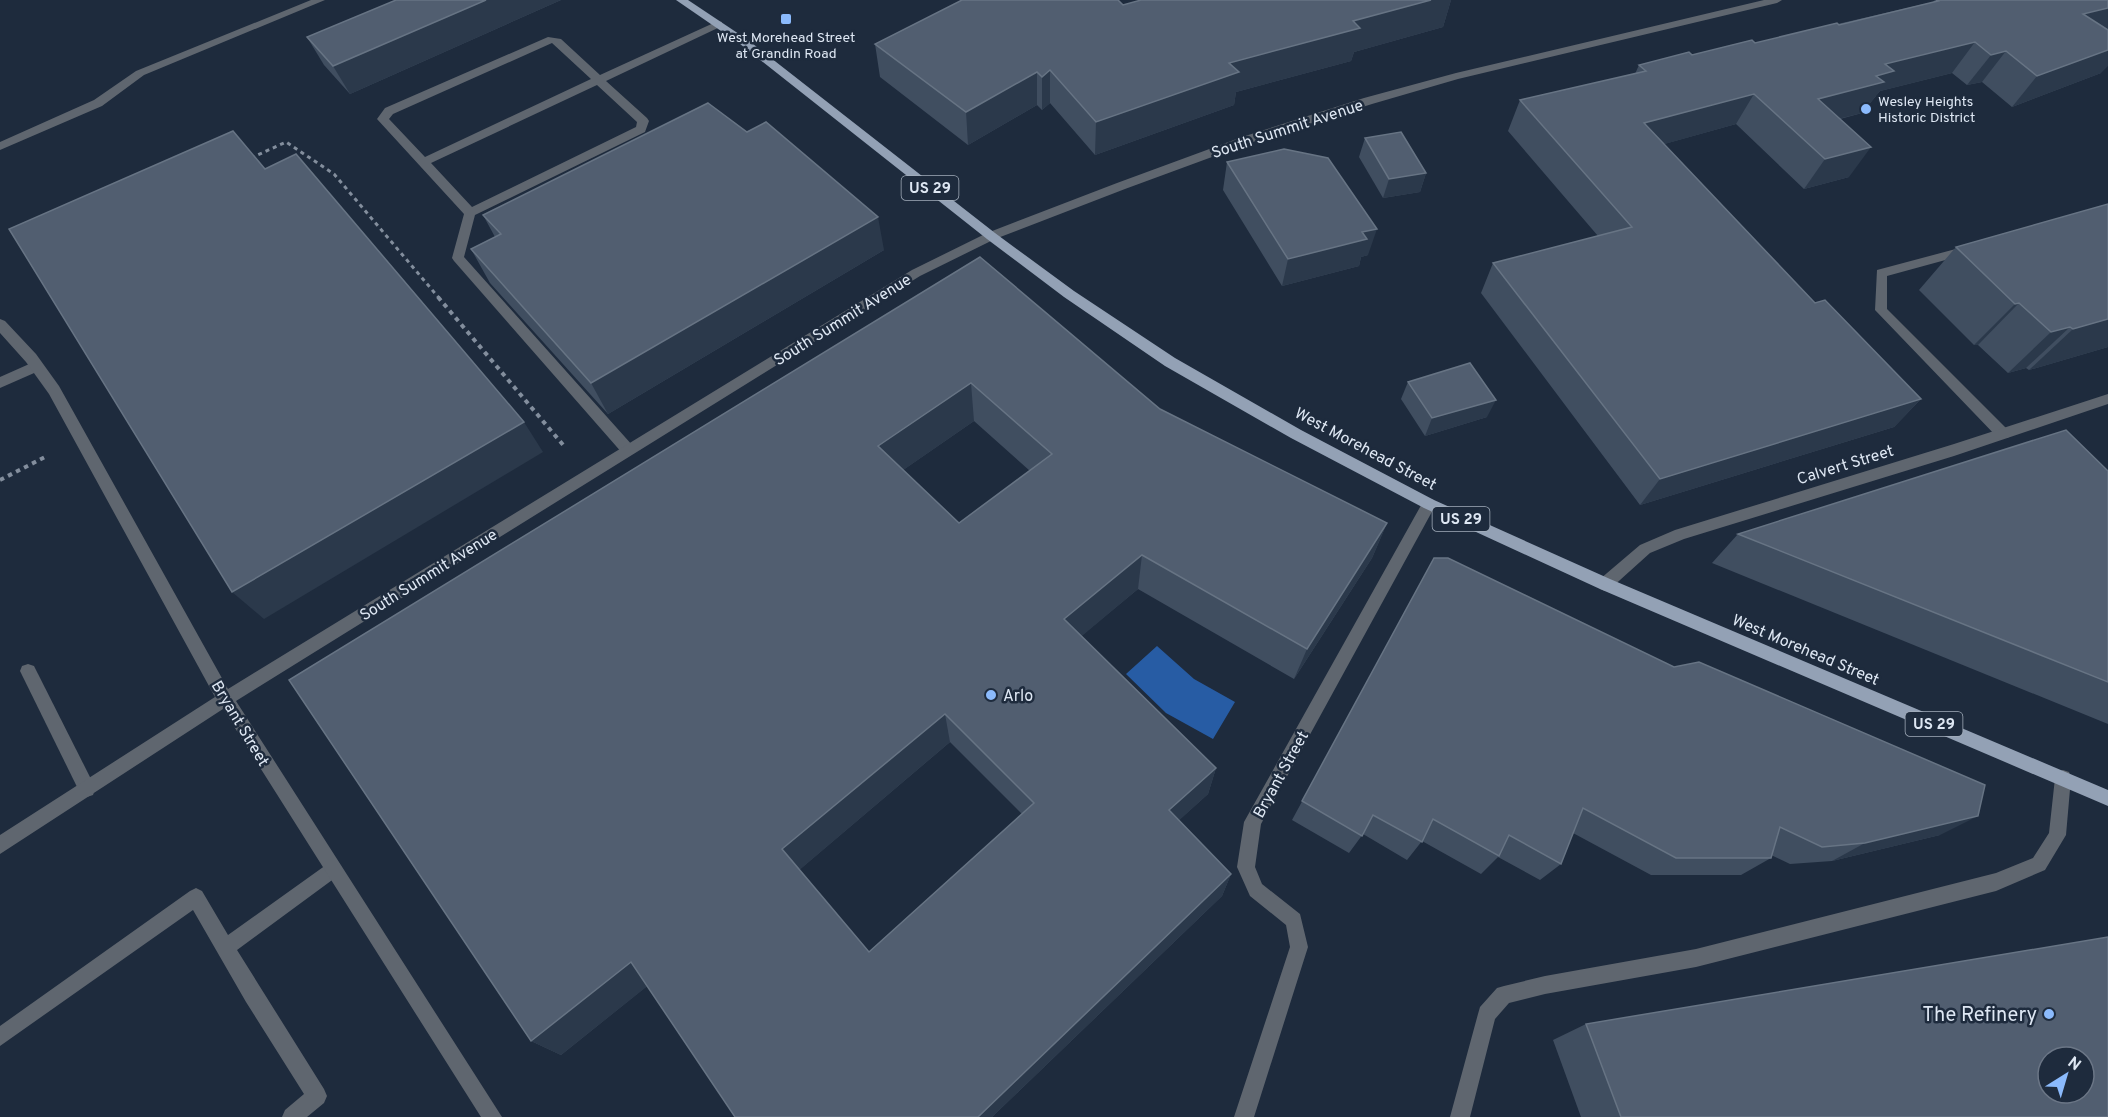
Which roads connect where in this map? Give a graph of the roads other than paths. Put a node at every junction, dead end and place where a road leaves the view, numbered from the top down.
1 (320, 0) edge
2 (681, 0) edge
3 (1777, 0) edge
4 (718, 24) junction
5 (599, 80) junction
6 (0, 146) edge
7 (423, 162) junction
8 (470, 213) junction
9 (991, 236) junction
10 (1984, 245) edge
11 (0, 324) edge
12 (36, 366) junction
13 (0, 383) edge
14 (2108, 399) edge
15 (2003, 434) junction
16 (628, 450) junction
17 (1429, 504) junction
18 (1605, 584) junction
19 (28, 671) dead end
20 (225, 699) junction
21 (2063, 778) junction
22 (87, 789) junction
23 (2108, 798) edge
24 (0, 845) edge
25 (333, 870) junction
26 (225, 948) junction
27 (0, 1036) edge
28 (292, 1117) edge
29 (492, 1117) edge
30 (1244, 1117) edge
31 (1460, 1117) edge

1 - 6 street
2 - 4 main road, West Morehead Street / US 29
3 - 9 street, South Summit Avenue
4 - 5 street
4 - 9 main road, West Morehead Street / US 29
5 - 7 street
5 - 7 street
5 - 8 street
7 - 8 street
8 - 16 street
9 - 16 street, South Summit Avenue
9 - 17 main road, West Morehead Street / US 29
10 - 15 street
11 - 12 street, Bryant Street
12 - 13 street
12 - 20 street, Bryant Street
14 - 15 street, Calvert Street
15 - 18 street, Calvert Street
16 - 20 street, South Summit Avenue
17 - 18 main road, West Morehead Street / US 29
17 - 30 street, Bryant Street
18 - 21 main road, West Morehead Street / US 29
19 - 22 street
20 - 22 street, South Summit Avenue
20 - 25 street, Bryant Street
21 - 23 main road, West Morehead Street / US 29
21 - 31 street
22 - 24 street, South Summit Avenue
25 - 26 street
25 - 29 street, Bryant Street
26 - 27 street
26 - 28 street

